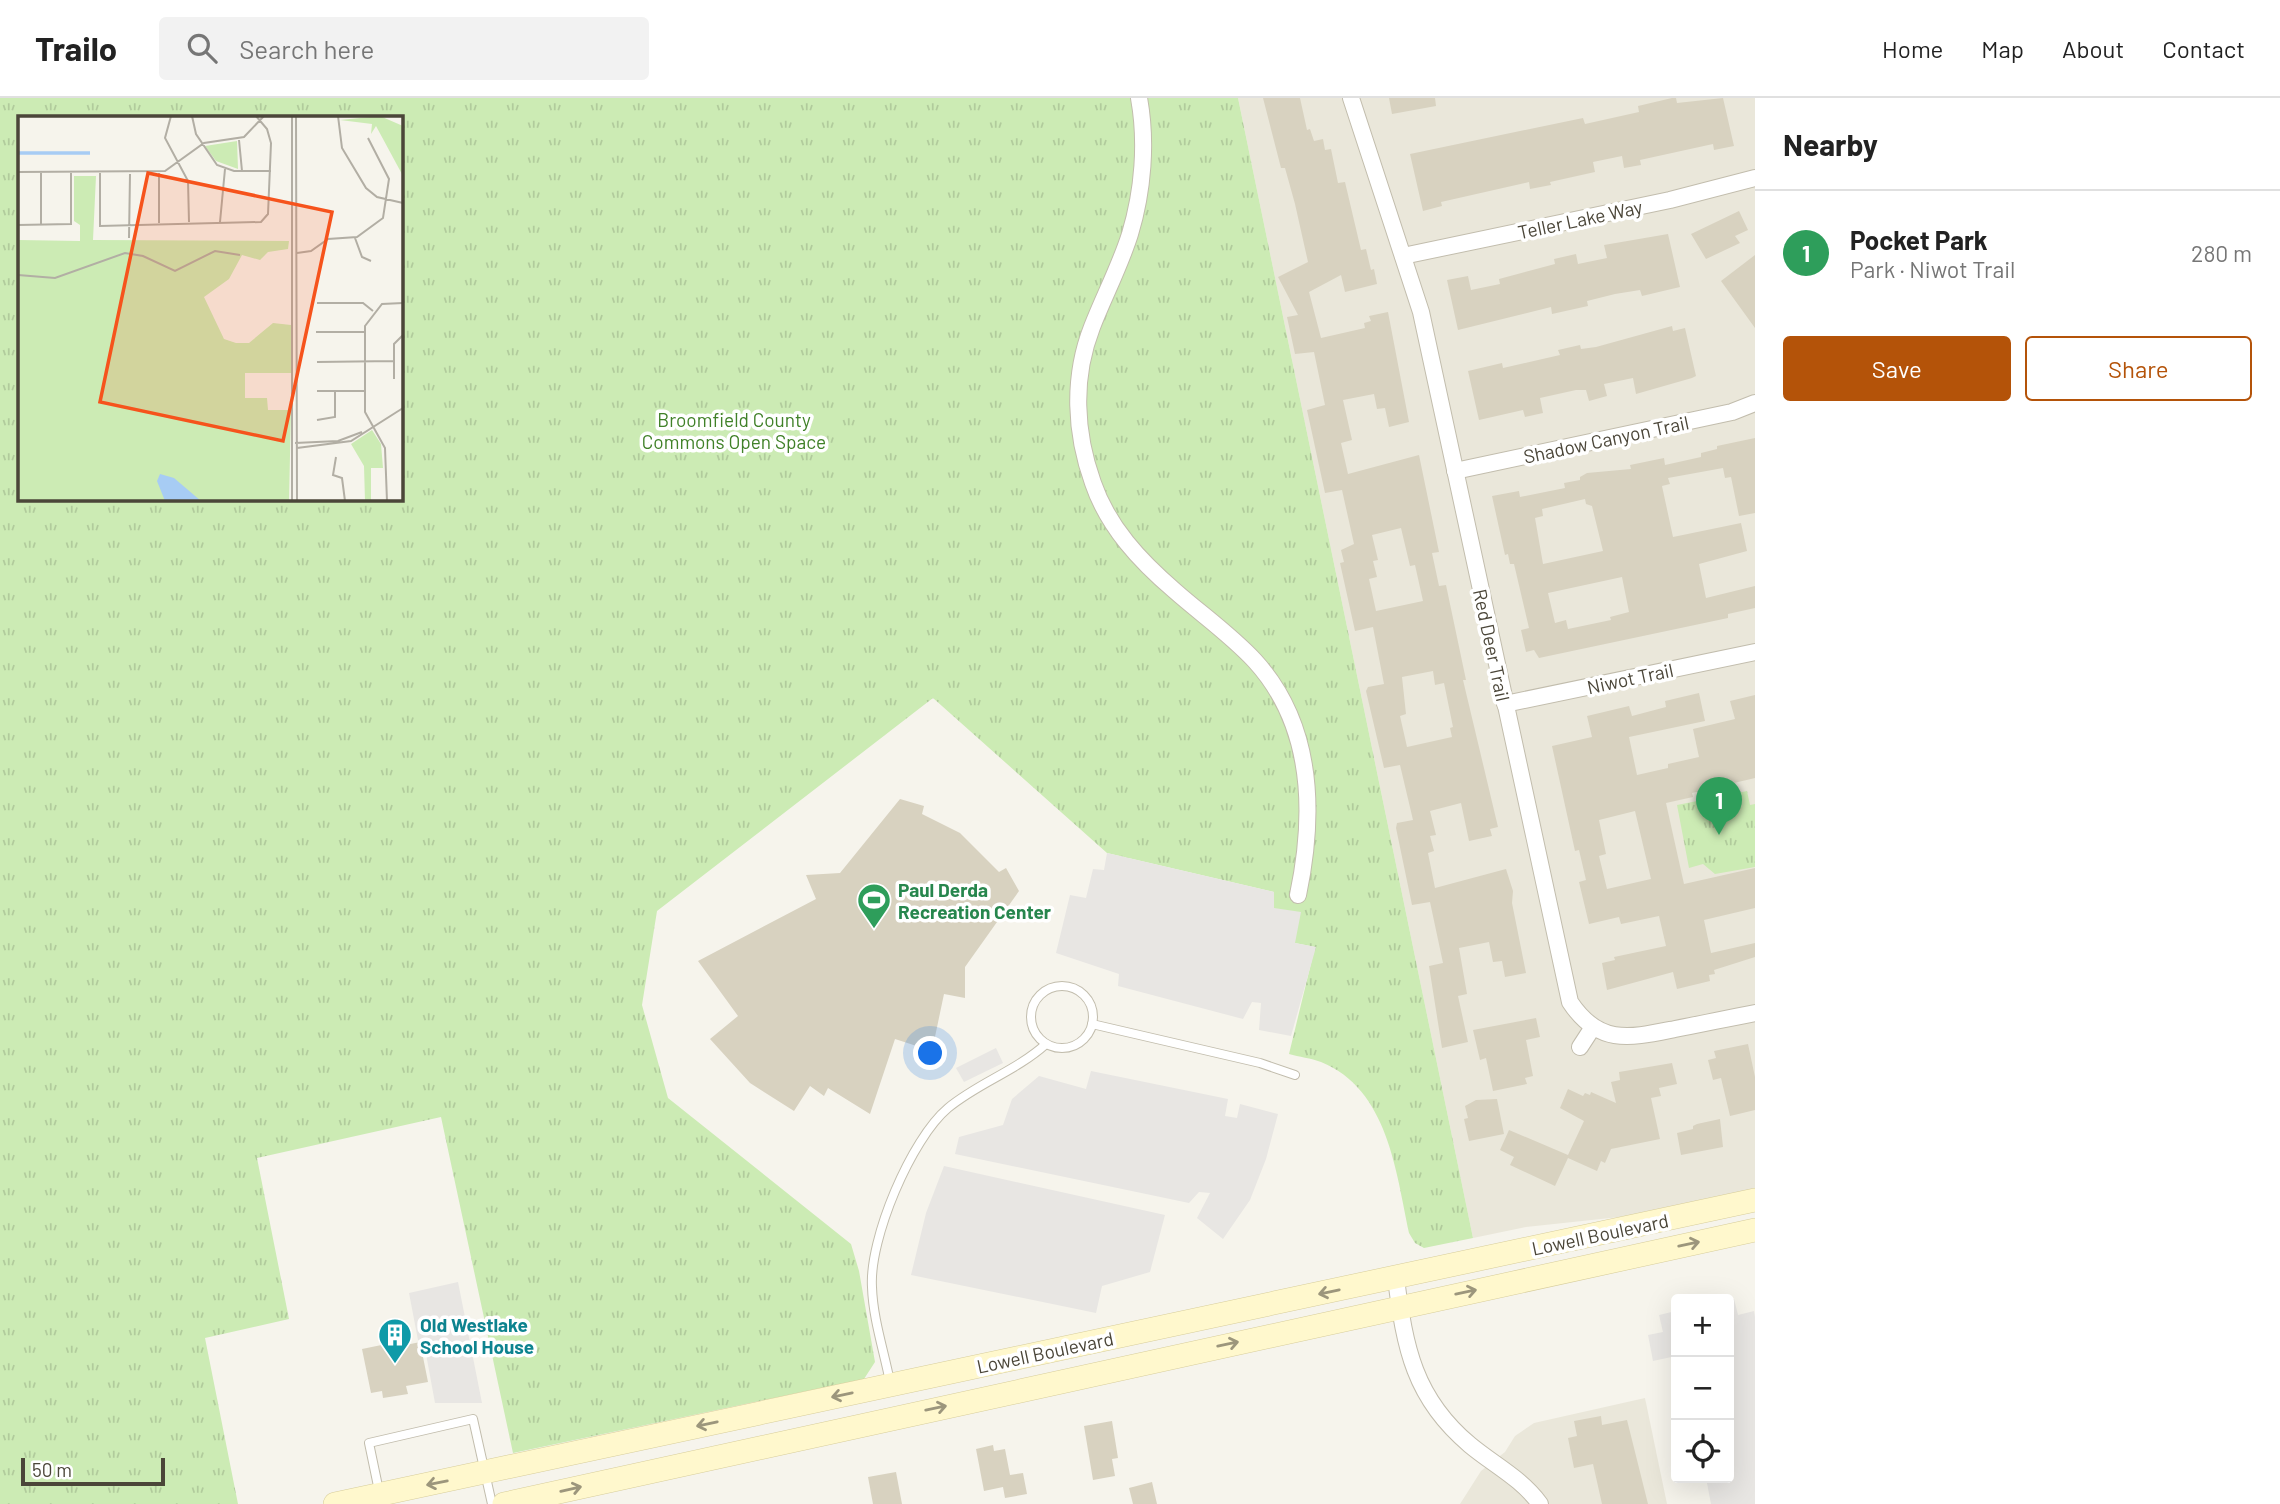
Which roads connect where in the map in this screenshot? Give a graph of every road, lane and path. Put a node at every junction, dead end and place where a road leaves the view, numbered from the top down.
1 (1139, 98) edge
2 (1350, 98) edge
3 (1755, 178) edge
4 (1404, 256) junction
5 (1755, 403) edge
6 (1455, 471) junction
7 (1755, 652) edge
8 (1505, 704) junction
9 (1298, 895) dead end
10 (1755, 1013) edge
11 (1093, 1024) junction
12 (1593, 1027) junction
13 (1046, 1044) junction
14 (1580, 1047) dead end
15 (1295, 1074) dead end
16 (1755, 1200) edge
17 (1755, 1230) edge
18 (1396, 1279) junction
19 (1400, 1307) junction
20 (891, 1385) junction
21 (758, 1447) junction
22 (485, 1473) junction
23 (380, 1494) junction
24 (335, 1504) edge
25 (492, 1504) edge
26 (504, 1504) edge
27 (1539, 1504) edge

1 - 9 street
2 - 4 street, Red Deer Trail
3 - 4 street, Teller Lake Way
4 - 6 street, Red Deer Trail
5 - 6 street, Shadow Canyon Trail
6 - 8 street, Red Deer Trail
7 - 8 street, Niwot Trail
8 - 12 street, Red Deer Trail
10 - 12 street
11 - 13 lane
11 - 13 lane
11 - 15 lane
12 - 14 street
13 - 20 lane
16 - 18 main road, Lowell Boulevard
19 -> 17 main road, Lowell Boulevard
18 - 19 street
18 -> 20 main road, Lowell Boulevard
21 -> 19 main road, Lowell Boulevard
19 - 27 street
20 - 21 main road
20 -> 22 main road, Lowell Boulevard
26 -> 21 main road, Lowell Boulevard
22 -> 23 main road, Lowell Boulevard
22 - 23 lane
22 - 25 lane
23 - 24 main road, Lowell Boulevard

